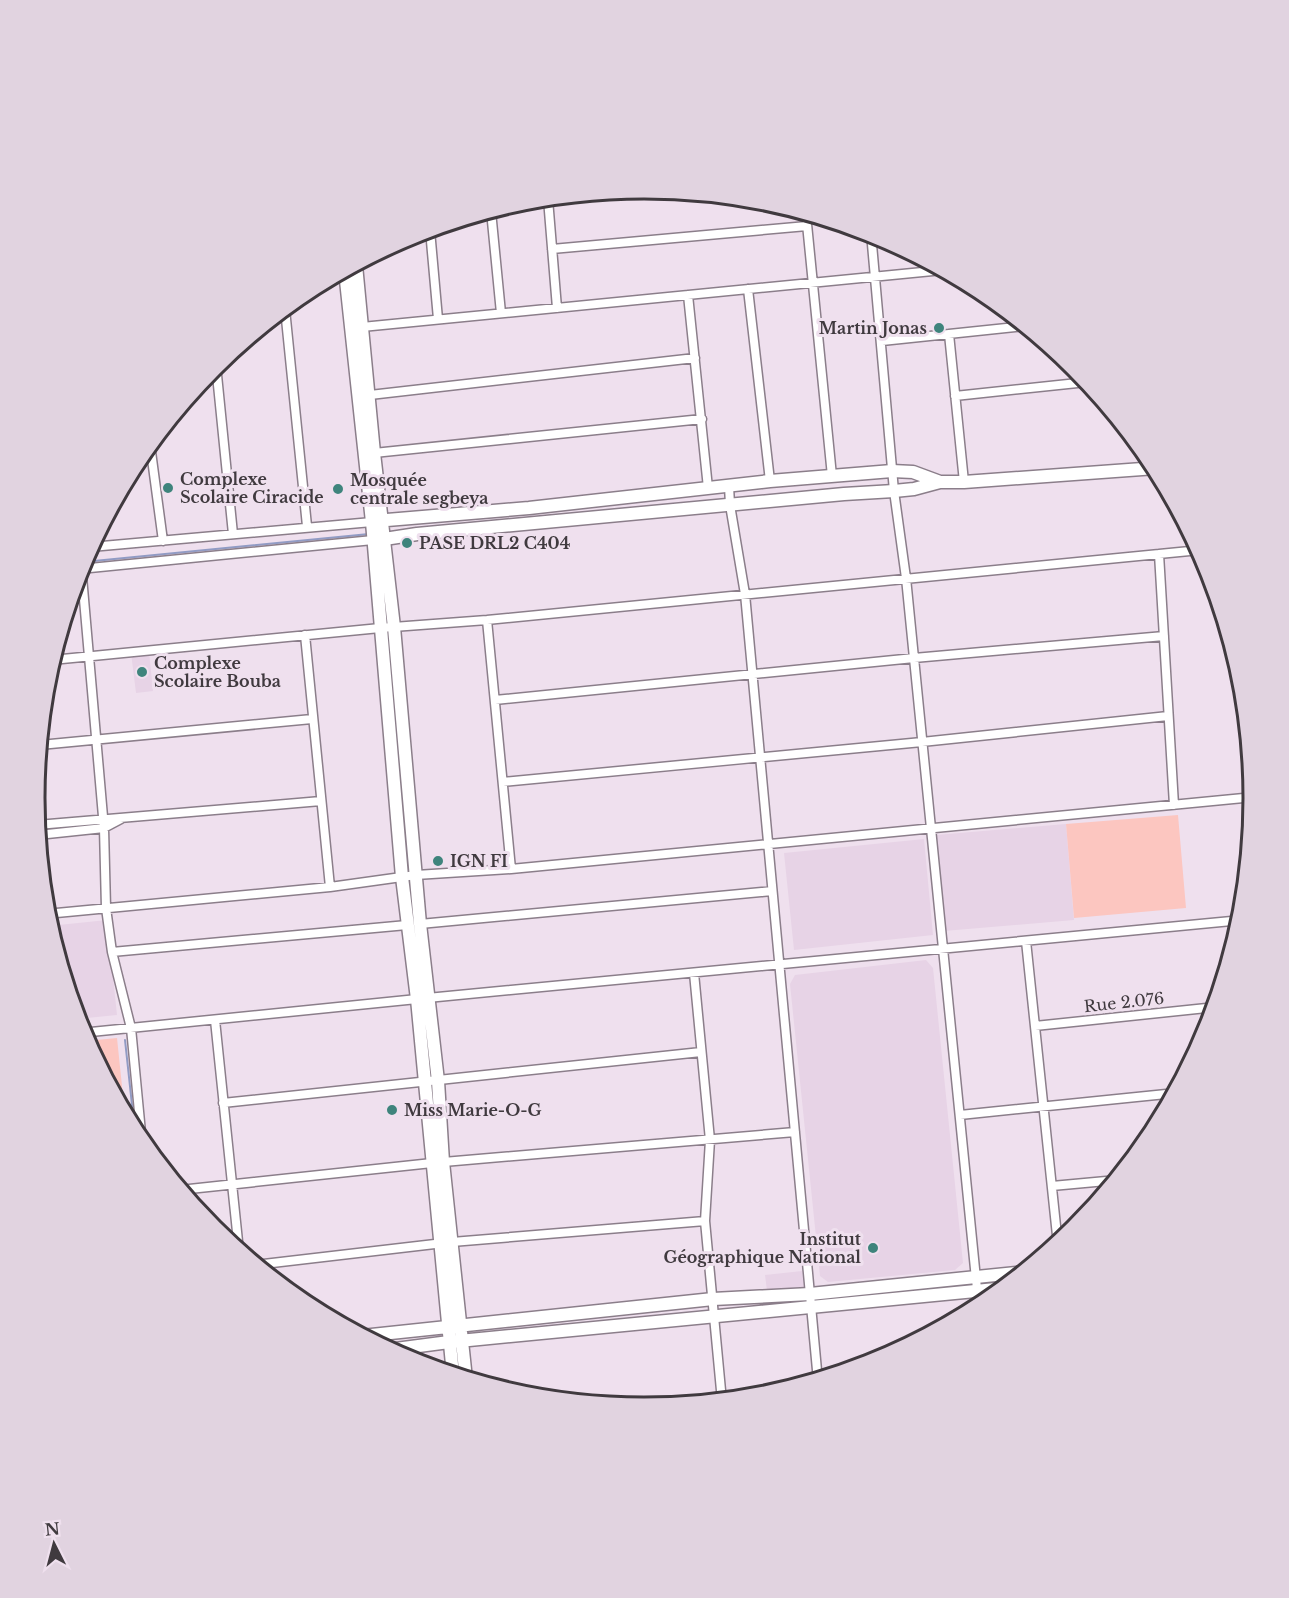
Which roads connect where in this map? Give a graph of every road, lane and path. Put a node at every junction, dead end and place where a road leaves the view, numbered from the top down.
1 (549, 208) edge
2 (492, 219) edge
3 (807, 222) edge
4 (807, 226) junction
5 (431, 239) edge
6 (872, 244) edge
7 (552, 249) junction
8 (929, 271) edge
9 (357, 273) edge
10 (876, 277) junction
11 (346, 279) edge
12 (813, 283) junction
13 (748, 289) junction
14 (688, 295) junction
15 (557, 308) junction
16 (501, 313) junction
17 (286, 319) edge
18 (438, 320) junction
19 (362, 327) junction
20 (1014, 327) edge
21 (949, 334) junction
22 (882, 341) junction
23 (695, 358) junction
24 (217, 379) edge
25 (1076, 383) edge
26 (369, 395) junction
27 (955, 396) junction
28 (702, 420) junction
29 (374, 453) junction
30 (152, 458) edge
31 (1145, 469) edge
32 (892, 471) junction
33 (832, 476) junction
34 (770, 481) junction
35 (940, 482) junction
36 (964, 482) junction
37 (729, 486) junction
38 (708, 488) junction
39 (894, 491) junction
40 (730, 505) junction
41 (377, 521) junction
42 (307, 526) junction
43 (232, 534) junction
44 (379, 539) junction
45 (163, 541) junction
46 (102, 546) edge
47 (1190, 551) edge
48 (1159, 554) junction
49 (92, 567) edge
50 (906, 578) junction
51 (83, 591) edge
52 (745, 594) junction
53 (487, 620) junction
54 (394, 627) junction
55 (380, 628) junction
56 (305, 635) junction
57 (1164, 636) junction
58 (88, 656) junction
59 (914, 658) junction
60 (62, 659) edge
61 (752, 674) junction
62 (495, 700) junction
63 (1168, 716) junction
64 (312, 719) junction
65 (96, 739) junction
66 (922, 742) junction
67 (48, 744) edge
68 (760, 757) junction
69 (503, 782) junction
70 (1244, 798) edge
71 (321, 801) junction
72 (1174, 805) junction
73 (124, 817) junction
74 (103, 818) junction
75 (46, 824) edge
76 (105, 828) junction
77 (931, 828) junction
78 (46, 834) edge
79 (768, 844) junction
80 (512, 869) junction
81 (416, 875) junction
82 (402, 877) junction
83 (330, 887) junction
84 (772, 891) junction
85 (106, 908) junction
86 (56, 913) edge
87 (1231, 921) edge
88 (420, 924) junction
89 (406, 925) junction
90 (1026, 941) junction
91 (943, 949) junction
92 (112, 952) junction
93 (779, 965) junction
94 (694, 973) junction
95 (423, 998) junction
96 (1206, 1008) edge
97 (215, 1020) junction
98 (1035, 1026) junction
99 (131, 1028) junction
100 (93, 1032) edge
101 (701, 1052) junction
102 (425, 1081) junction
103 (438, 1082) junction
104 (1167, 1094) edge
105 (223, 1103) junction
106 (1043, 1106) junction
107 (960, 1115) junction
108 (140, 1123) edge
109 (795, 1132) junction
110 (710, 1140) junction
111 (438, 1162) junction
112 (1106, 1181) edge
113 (232, 1185) junction
114 (1052, 1186) junction
115 (190, 1189) edge
116 (705, 1221) junction
117 (1057, 1234) edge
118 (238, 1239) edge
119 (446, 1243) junction
120 (266, 1264) edge
121 (1011, 1273) edge
122 (976, 1277) junction
123 (989, 1289) edge
124 (977, 1290) junction
125 (978, 1297) edge
126 (713, 1299) junction
127 (810, 1300) junction
128 (713, 1317) junction
129 (455, 1325) junction
130 (375, 1335) edge
131 (449, 1342) junction
132 (462, 1342) junction
133 (404, 1348) edge
134 (452, 1367) edge
135 (465, 1371) edge
136 (817, 1373) edge
137 (721, 1393) edge

1 - 7 street
2 - 16 street
3 - 4 street
4 - 7 street
4 - 12 street
5 - 18 street
6 - 10 street
7 - 15 street
8 - 10 street
9 - 19 street
10 - 12 street
10 - 22 street
11 - 41 street
12 - 13 street
12 - 33 street
13 - 14 street
13 - 34 street
14 - 15 street
14 - 23 street
15 - 16 street
16 - 18 street
17 - 42 street
18 - 19 street
19 - 26 street
20 - 21 street
21 - 22 street
21 - 27 street
22 - 32 street
23 - 26 street
23 - 28 street
24 - 43 street
25 - 27 street
26 - 29 street
27 - 36 street
28 - 29 street
28 - 38 street
29 - 41 street
30 - 45 street
31 - 36 street
32 - 33 street
32 - 35 street
32 - 39 street
33 - 34 street
34 - 37 street
35 - 36 street
35 - 39 street
37 - 38 street
37 - 40 street
38 - 41 street
39 - 40 street
39 - 50 street
40 - 44 street
40 - 52 street
41 - 42 street
41 - 44 street
42 - 43 street
43 - 45 street
44 - 49 street
44 - 54 street
44 - 55 street
45 - 46 street
47 - 48 street
48 - 50 street
48 - 57 street
50 - 52 street
50 - 59 street
51 - 58 street
52 - 53 street
52 - 61 street
53 - 54 street
53 - 62 street
54 - 55 street
54 - 81 street
55 - 56 street
55 - 82 street
56 - 58 street
56 - 64 street
57 - 59 street
57 - 63 street
58 - 60 street
58 - 65 street
59 - 61 street
59 - 66 street
61 - 62 street
61 - 68 street
62 - 69 street
63 - 66 street
63 - 72 street
64 - 65 street
64 - 71 street
65 - 67 street
65 - 74 street
66 - 68 street
66 - 77 street
68 - 69 street
68 - 79 street
69 - 80 street
70 - 72 street
71 - 73 street
71 - 83 street
72 - 77 street
73 - 74 street
73 - 76 street
74 - 75 street
74 - 76 street
76 - 78 street
76 - 85 street
77 - 79 street
77 - 91 street
79 - 80 street
79 - 84 street
80 - 81 street
81 - 82 street
81 - 88 street
82 - 83 street
82 - 89 street
83 - 85 street
84 - 88 street
84 - 93 street
85 - 86 street
85 - 92 street
87 - 90 street
88 - 95 street
89 - 92 street
89 - 95 street
90 - 91 street
90 - 98 street
91 - 93 street
91 - 107 street
92 - 99 street
93 - 94 street
93 - 109 street
94 - 95 street
94 - 101 street
95 - 97 street
95 - 102 street
95 - 103 street
96 - 98 street, Rue 2.076
97 - 99 street
97 - 105 street
98 - 106 street
99 - 100 street
99 - 108 street
101 - 103 street
101 - 110 street
102 - 103 street
102 - 105 street
102 - 111 street
103 - 111 street
104 - 106 street
105 - 113 street
106 - 107 street
106 - 114 street
107 - 122 street
109 - 110 street
109 - 127 street
110 - 111 street
110 - 116 street
111 - 113 street
111 - 119 street
112 - 114 street
113 - 115 street
113 - 118 street
114 - 117 street
116 - 119 street
116 - 126 street
119 - 120 street
119 - 129 street
121 - 122 street
122 - 124 street
122 - 127 street
123 - 124 street
124 - 125 street
124 - 127 street
126 - 127 street
126 - 128 street
126 - 129 street
127 - 128 street
127 - 136 street
128 - 132 street
128 - 137 street
129 - 130 street
129 - 131 street
129 - 132 street
131 - 132 street
131 - 133 street
131 - 134 street
132 - 135 street

